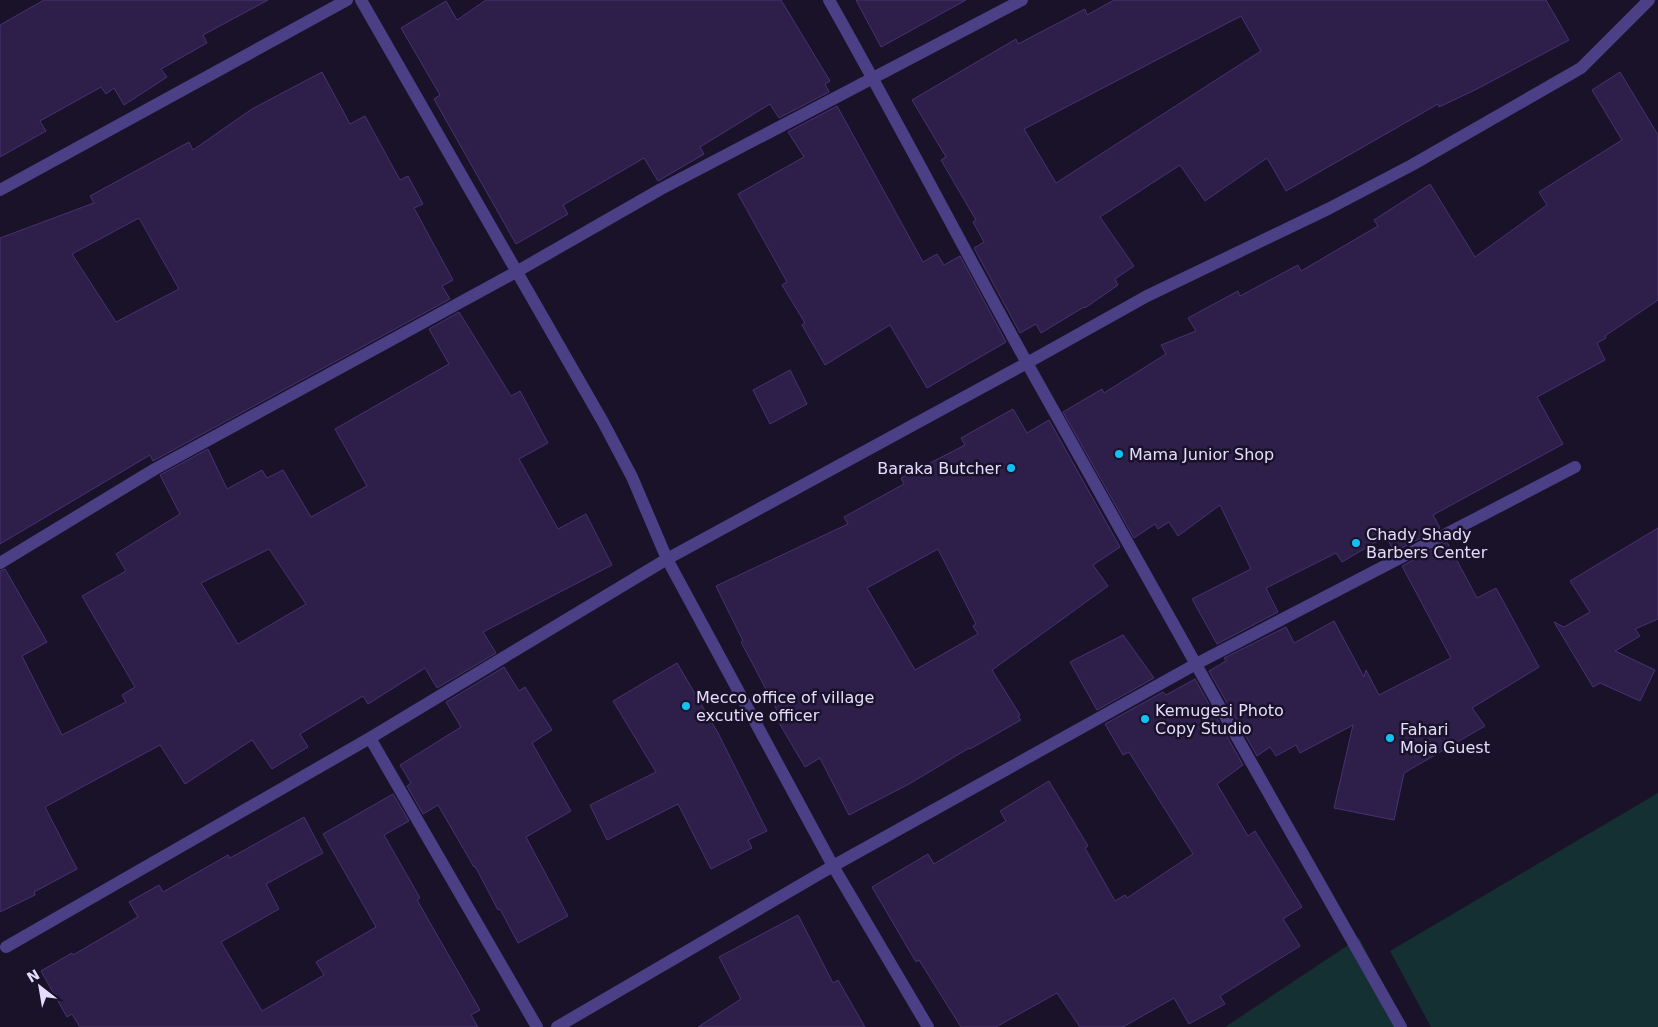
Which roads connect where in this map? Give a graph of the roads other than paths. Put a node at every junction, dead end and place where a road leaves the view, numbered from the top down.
1 (347, 0) edge
2 (361, 0) edge
3 (829, 0) edge
4 (1022, 0) edge
5 (1649, 0) edge
6 (873, 78) junction
7 (0, 190) edge
8 (516, 272) junction
9 (1027, 363) junction
10 (1574, 467) dead end
11 (667, 559) junction
12 (0, 564) edge
13 (1196, 664) junction
14 (370, 738) junction
15 (833, 866) junction
16 (6, 946) dead end
17 (537, 1027) edge
18 (557, 1027) edge
19 (928, 1027) edge
20 (1401, 1027) edge

1 - 7 street
2 - 8 street
3 - 6 street
4 - 6 street
5 - 9 street
6 - 8 street
6 - 9 street
8 - 11 street
8 - 12 street
9 - 11 street
9 - 13 street
10 - 13 street
11 - 14 street
11 - 15 street
13 - 15 street
13 - 20 street
14 - 16 street
14 - 17 street
15 - 18 street
15 - 19 street

